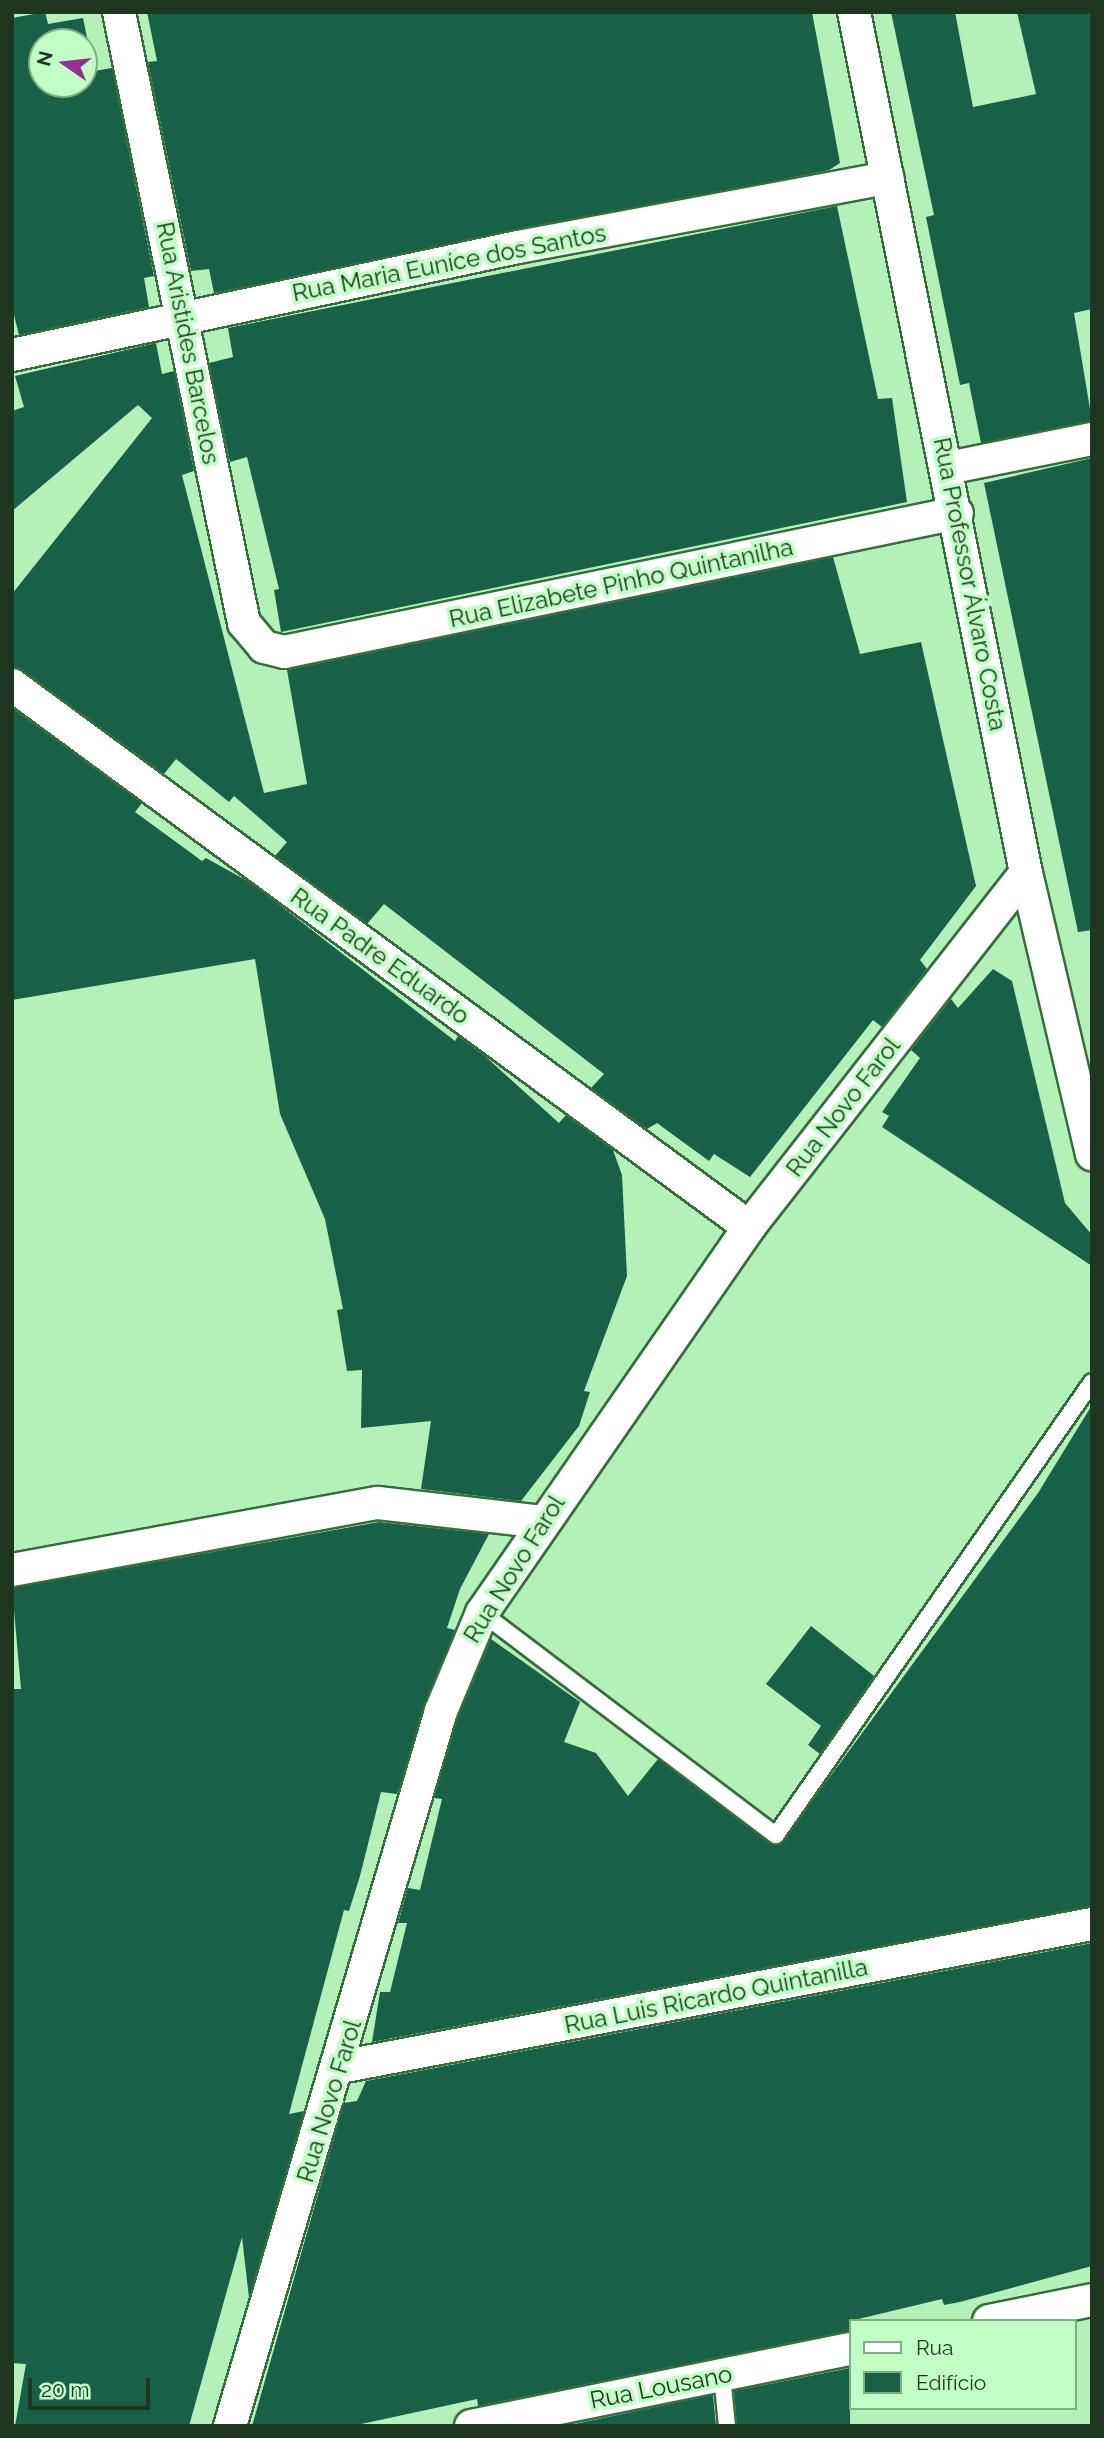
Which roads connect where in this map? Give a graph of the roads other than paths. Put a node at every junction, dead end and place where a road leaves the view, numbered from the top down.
1 (119, 12) edge
2 (854, 12) edge
3 (888, 178) junction
4 (185, 317) junction
5 (12, 355) edge
6 (1092, 439) edge
7 (948, 468) junction
8 (957, 513) junction
9 (284, 652) joint
10 (12, 685) edge
11 (1027, 873) junction
12 (1092, 1154) edge
13 (749, 1227) junction
14 (1092, 1382) edge
15 (542, 1522) junction
16 (12, 1570) edge
17 (482, 1613) junction
18 (1092, 1924) edge
19 (341, 2067) junction
20 (1092, 2300) edge
21 (999, 2319) edge
22 (848, 2349) edge
23 (722, 2375) junction
24 (230, 2426) edge
25 (471, 2426) edge
26 (727, 2426) edge

1 - 4 street, Rua Aristides Barcelos
2 - 3 street, Rua Professor Álvaro Costa
3 - 4 street, Rua Maria Euníce dos Santos
3 - 7 street, Rua Professor Álvaro Costa
4 - 5 street, Rua Maria Euníce dos Santos
4 - 9 street, Rua Aristides Barcelos
6 - 7 street
7 - 8 street, Rua Professor Álvaro Costa
8 - 9 street, Rua Elizabete Pinho Quintanilha
8 - 11 street, Rua Professor Álvaro Costa
10 - 13 street, Rua Padre Eduardo
11 - 12 street, Rua Professor Álvaro Costa
11 - 13 street, Rua Novo Farol
13 - 15 street, Rua Novo Farol
14 - 17 lane
15 - 16 street
15 - 17 street, Rua Novo Farol
17 - 19 street, Rua Novo Farol
18 - 19 street, Rua Luis Ricardo Quintanilla
19 - 24 street, Rua Novo Farol
20 - 21 street
22 - 23 street, Rua Lousano
23 - 25 street, Rua Lousano
23 - 26 lane

